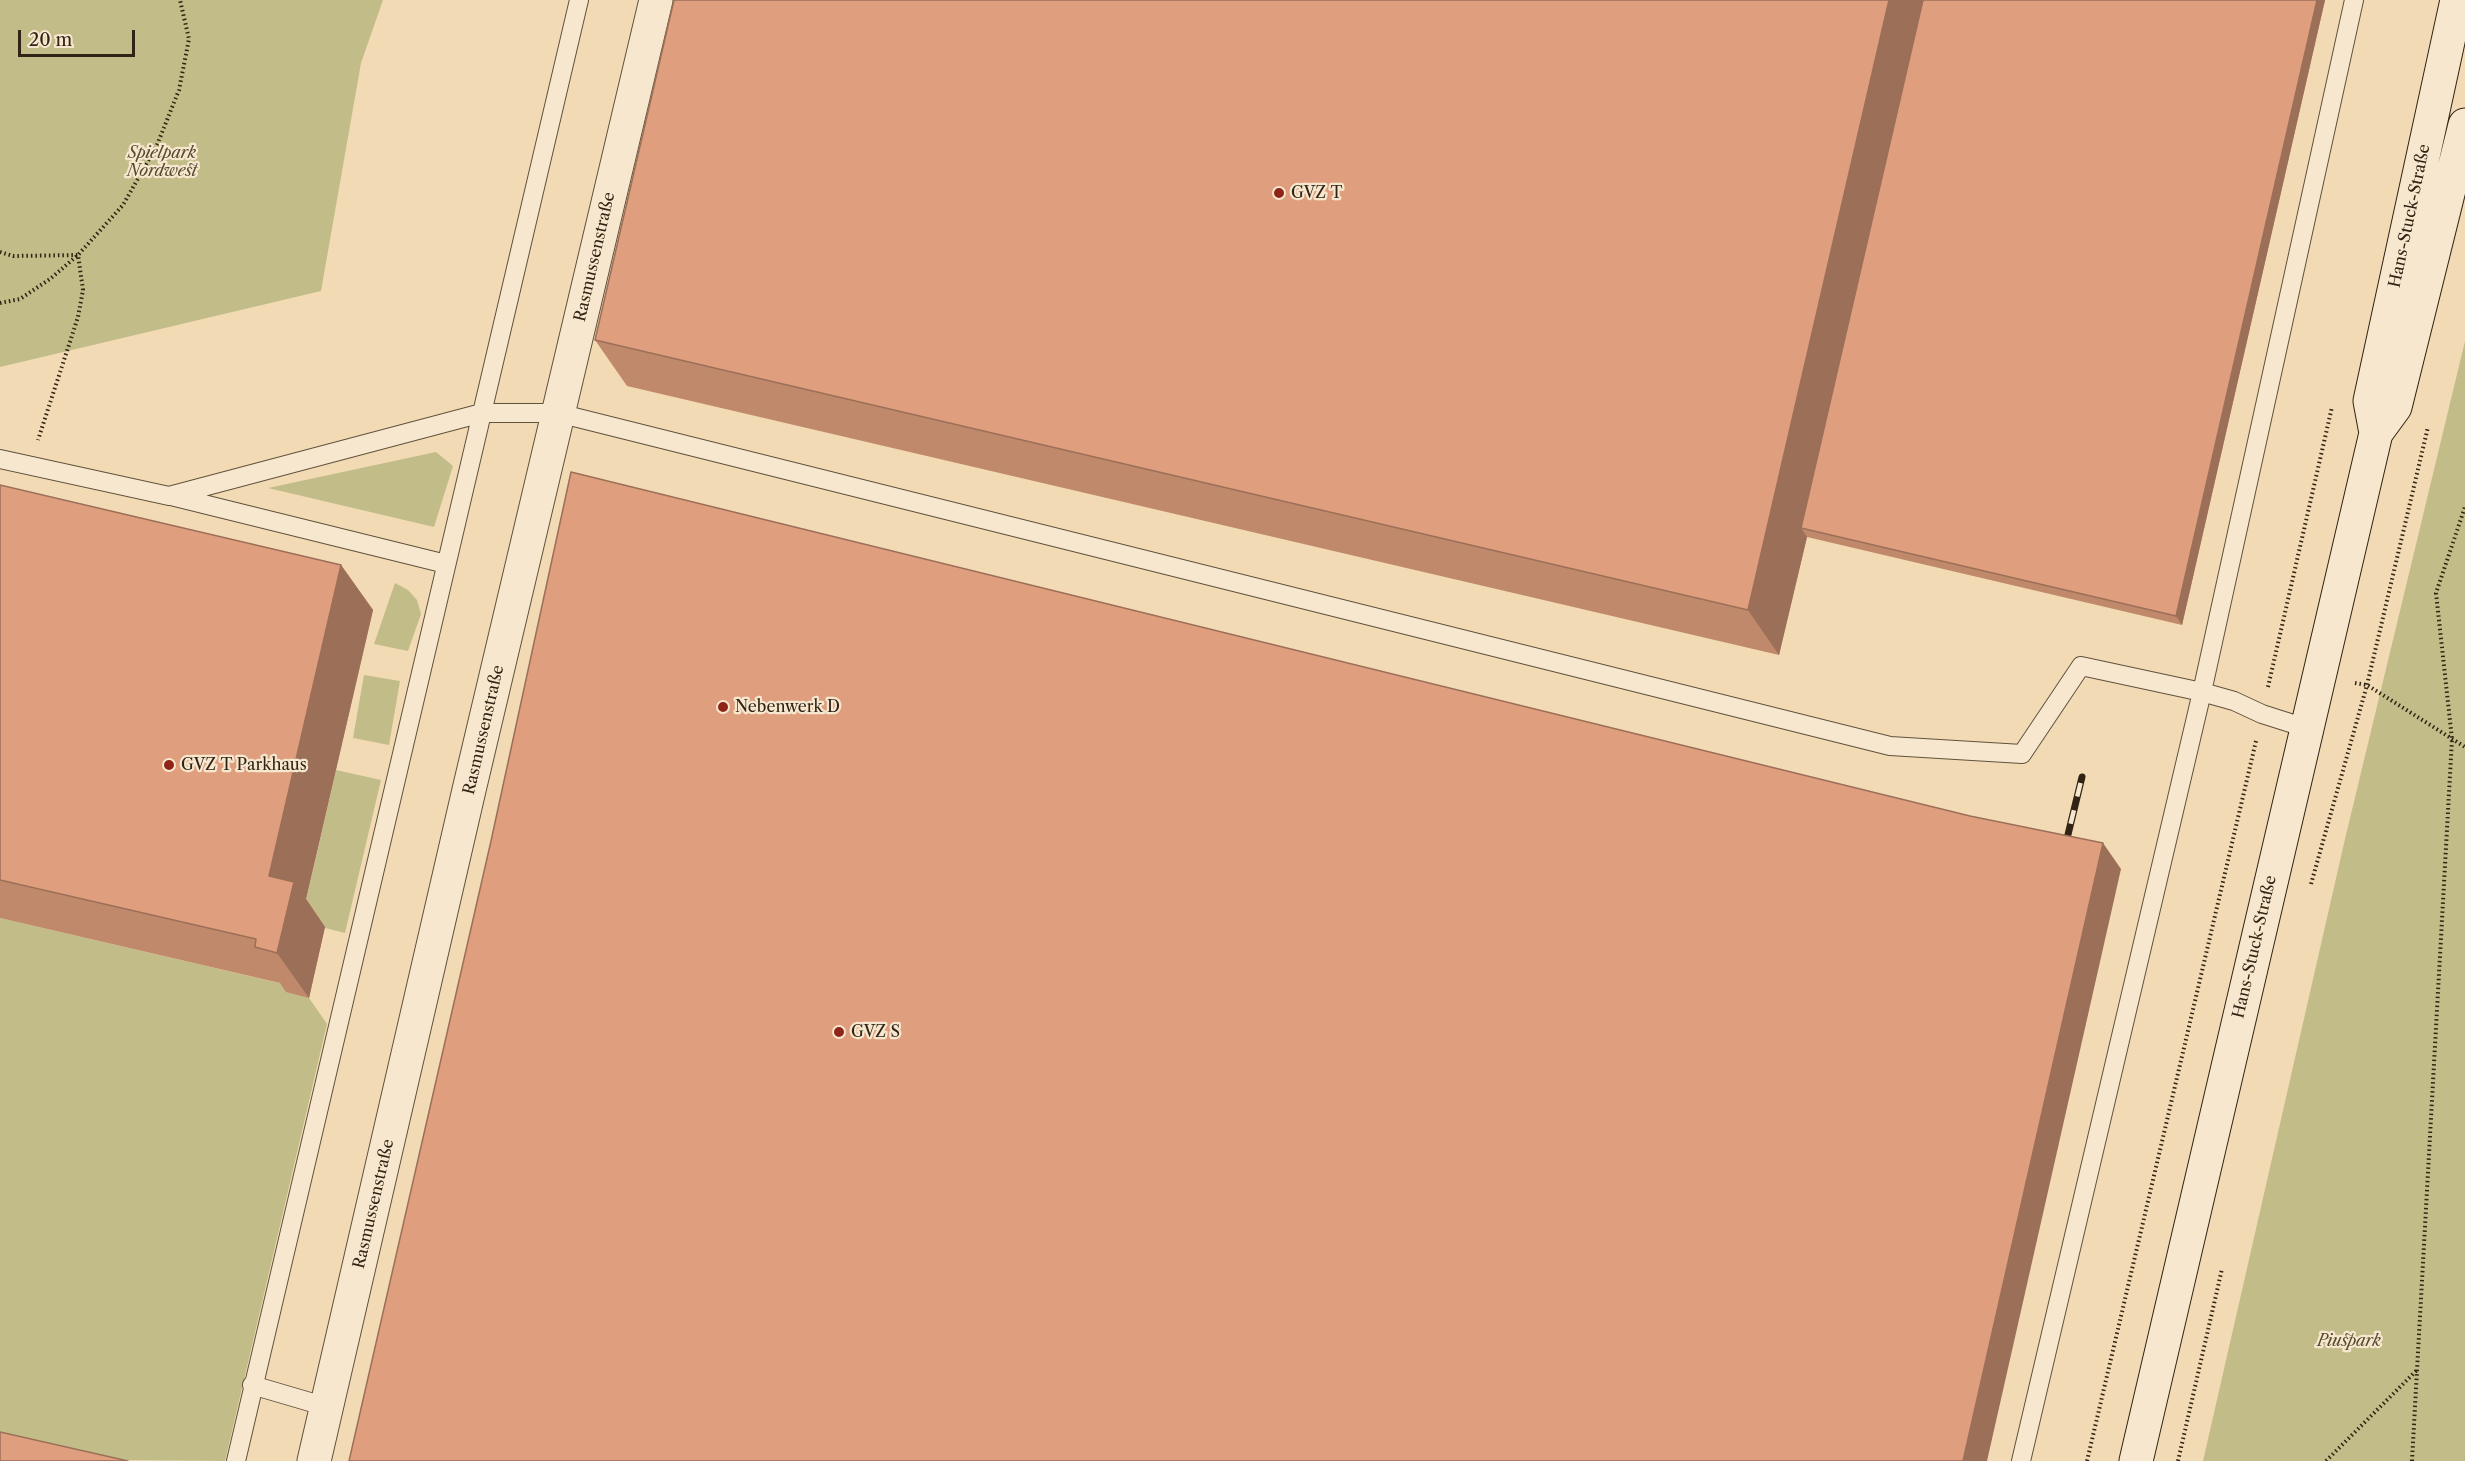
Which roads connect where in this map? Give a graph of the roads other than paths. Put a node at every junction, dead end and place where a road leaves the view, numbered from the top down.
1 (579, 0) edge
2 (656, 0) edge
3 (2354, 0) edge
4 (2457, 0) edge
5 (2465, 125) edge
6 (482, 413) junction
7 (558, 413) junction
8 (2376, 433) junction
9 (0, 459) edge
10 (169, 496) junction
11 (446, 564) junction
12 (2202, 692) junction
13 (2306, 728) junction
14 (252, 1385) junction
15 (327, 1407) junction
16 (236, 1461) edge
17 (314, 1461) edge
18 (2021, 1461) edge
19 (2136, 1461) edge

1 - 6 lane
2 - 7 main road, Rasmussenstraße
3 - 12 lane
4 - 8 main road, Hans-Stuck-Straße
5 - 8 main road, Hans-Stuck-Straße
6 - 7 lane
6 - 10 lane
6 - 11 lane
7 - 12 lane
7 - 15 main road, Rasmussenstraße
8 - 13 main road, Hans-Stuck-Straße
9 - 10 lane
10 - 11 lane
11 - 14 lane
12 - 13 lane
12 - 18 lane
13 - 19 main road, Hans-Stuck-Straße
14 - 15 lane
14 - 16 lane
15 - 17 main road, Rasmussenstraße

